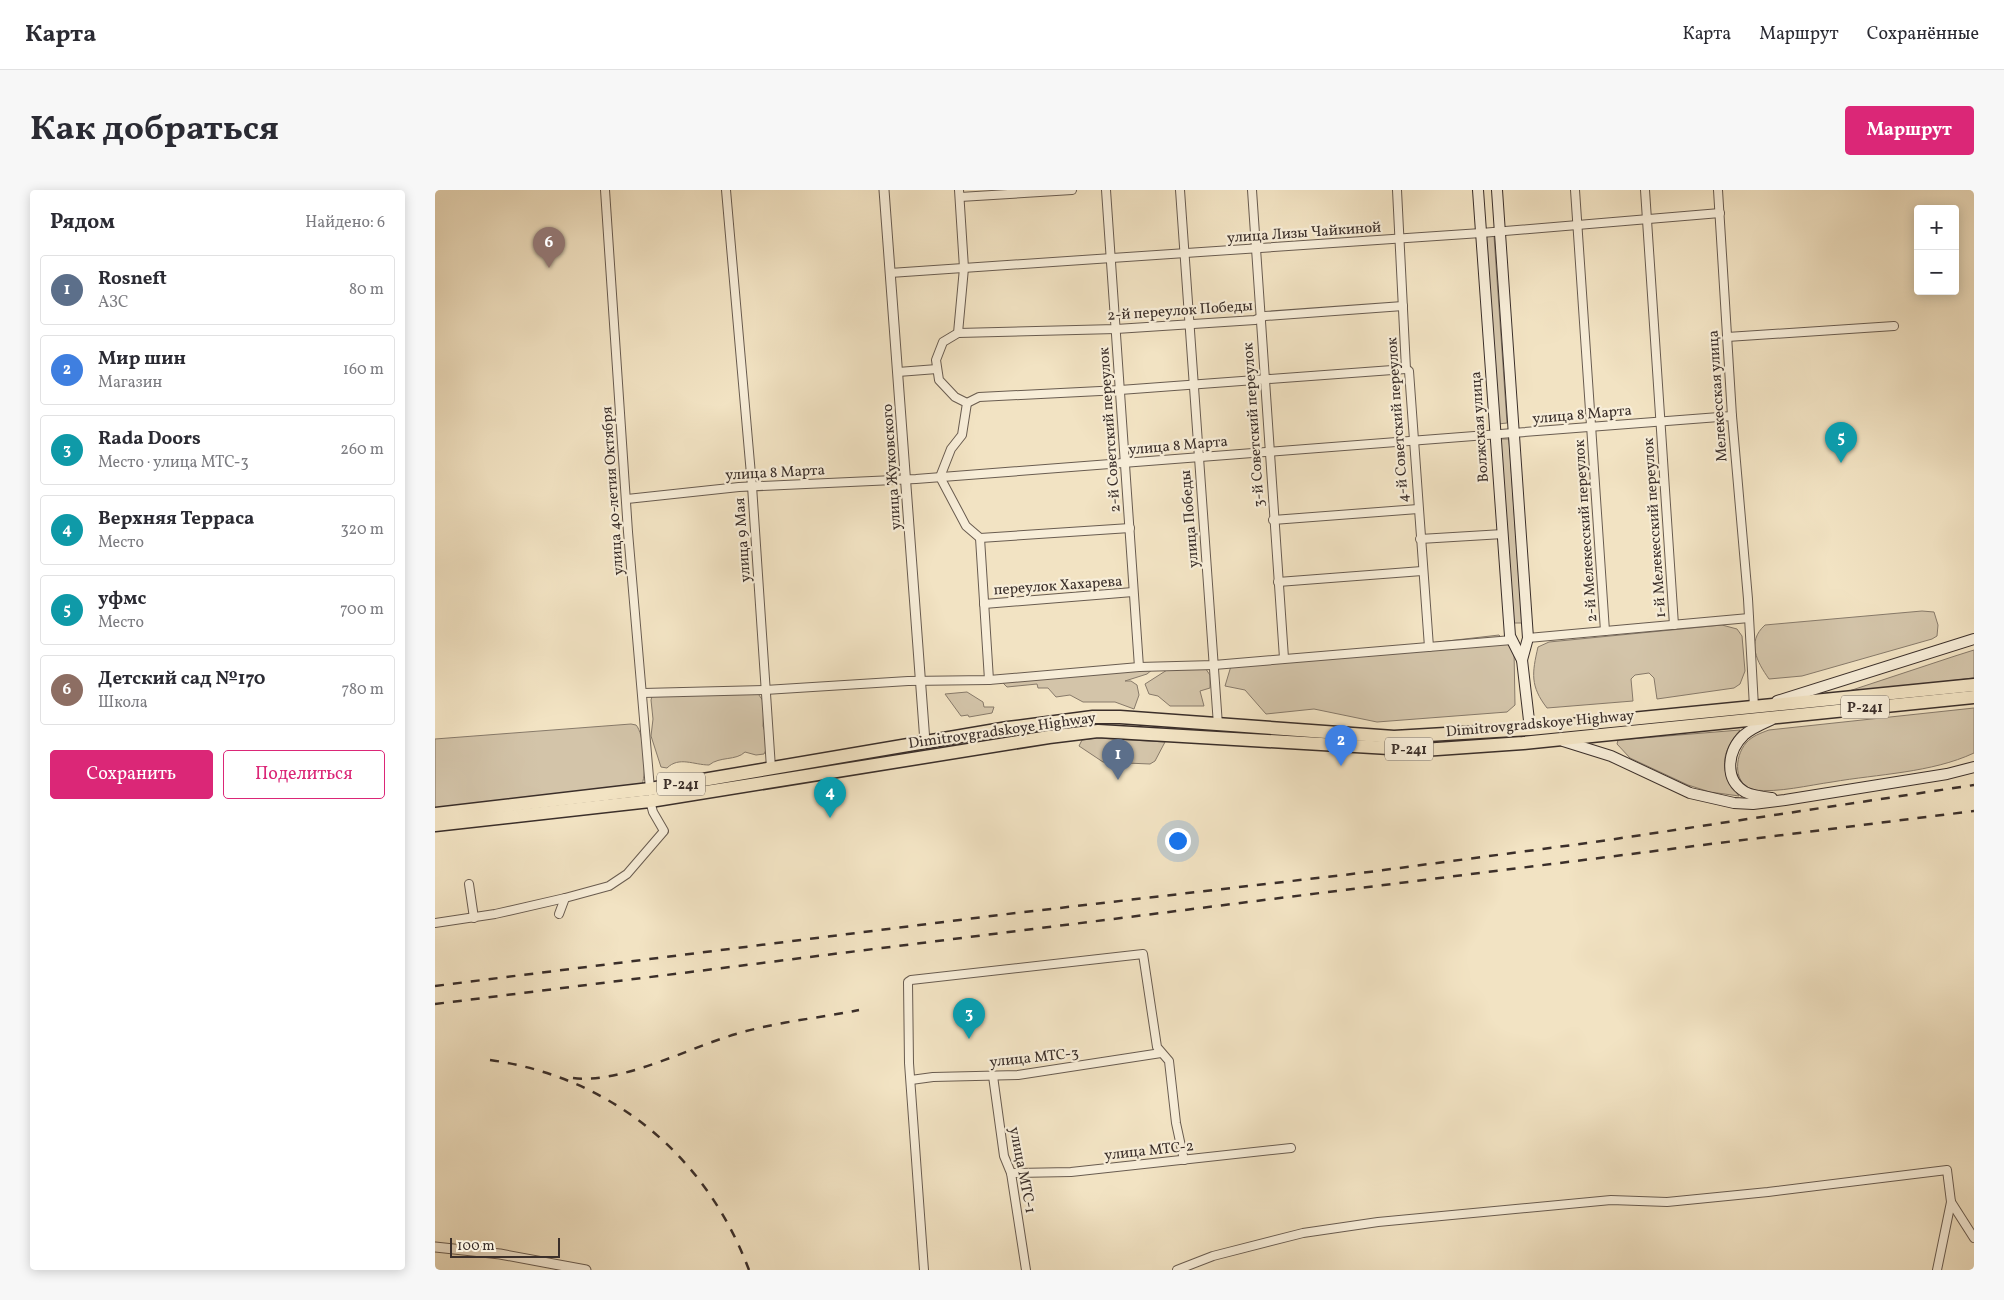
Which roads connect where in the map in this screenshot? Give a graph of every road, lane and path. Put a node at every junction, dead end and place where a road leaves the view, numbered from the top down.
1 (605, 190) edge
2 (726, 190) edge
3 (885, 190) edge
4 (1072, 190) edge
5 (1106, 190) edge
6 (1180, 190) edge
7 (1252, 190) edge
8 (1397, 190) edge
9 (1478, 190) edge
10 (1497, 190) edge
11 (1575, 190) edge
12 (1645, 190) edge
13 (1718, 190) edge
14 (960, 193) edge
15 (1719, 213) junction
16 (1647, 219) junction
17 (1578, 225) junction
18 (1501, 232) junction
19 (1481, 233) junction
20 (1401, 239) junction
21 (1256, 249) junction
22 (1185, 254) junction
23 (1111, 260) junction
24 (963, 268) junction
25 (891, 274) junction
26 (1403, 306) junction
27 (1259, 318) junction
28 (1190, 324) junction
29 (1894, 326) dead end
30 (1116, 329) junction
31 (958, 333) junction
32 (1727, 337) junction
33 (937, 369) junction
34 (1406, 369) junction
35 (898, 372) junction
36 (1265, 380) junction
37 (1194, 384) junction
38 (1120, 390) junction
39 (967, 404) junction
40 (1732, 416) junction
41 (1661, 420) junction
42 (1592, 426) junction
43 (1513, 434) junction
44 (1496, 435) junction
45 (1414, 441) junction
46 (1269, 452) junction
47 (1198, 456) junction
48 (1124, 463) junction
49 (940, 477) junction
50 (905, 479) junction
51 (752, 486) junction
52 (627, 499) junction
53 (1418, 509) junction
54 (1273, 520) junction
55 (1129, 528) junction
56 (1503, 534) junction
57 (980, 538) junction
58 (1420, 539) junction
59 (1422, 570) junction
60 (1278, 582) junction
61 (1133, 592) junction
62 (984, 604) junction
63 (1749, 618) junction
64 (1674, 625) junction
65 (1605, 631) junction
66 (1528, 638) junction
67 (1974, 639) edge
68 (1512, 640) junction
69 (1429, 647) junction
70 (1284, 658) junction
71 (1522, 660) junction
72 (1214, 665) junction
73 (1139, 667) junction
74 (920, 680) junction
75 (989, 680) junction
76 (1974, 685) edge
77 (765, 690) junction
78 (643, 693) junction
79 (1974, 697) edge
80 (1758, 710) junction
81 (1782, 715) junction
82 (1218, 725) junction
83 (1530, 736) junction
84 (1557, 740) junction
85 (925, 742) junction
86 (926, 757) junction
87 (1974, 767) edge
88 (771, 768) junction
89 (1785, 800) junction
90 (651, 801) junction
91 (435, 814) edge
92 (435, 825) edge
93 (469, 884) dead end
94 (565, 898) junction
95 (559, 914) dead end
96 (474, 918) junction
97 (435, 923) edge
98 (1161, 1054) junction
99 (993, 1076) junction
100 (911, 1080) junction
101 (1291, 1148) dead end
102 (1184, 1160) junction
103 (1011, 1173) junction
104 (1951, 1202) junction
105 (1974, 1238) edge
106 (435, 1247) edge
107 (586, 1270) edge
108 (924, 1270) edge
109 (1026, 1270) edge
110 (1177, 1270) edge
111 (1937, 1270) edge

1 - 52 street, улица 40-летия Октября
2 - 51 street, улица 9 Мая
3 - 25 street, улица Жуковского
4 - 14 street
5 - 23 street, 2-й Советский переулок
6 - 22 street, улица Победы
7 - 21 street, 3-й Советский переулок
8 - 20 street, 4-й Советский переулок
9 - 19 main road, Волжская улица
10 - 18 main road, Волжская улица
11 - 17 street, 2-й Мелекесский переулок
12 - 16 street, 1-й Мелекесский переулок
13 - 15 street, Мелекесская улица
14 - 24 street
15 - 16 street, улица Лизы Чайкиной
15 - 32 street, Мелекесская улица
16 - 17 street, улица Лизы Чайкиной
16 - 41 street, 1-й Мелекесский переулок
17 - 18 street, улица Лизы Чайкиной
17 - 42 street, 2-й Мелекесский переулок
18 - 19 street, улица Лизы Чайкиной
18 - 43 main road, Волжская улица
19 - 20 street, улица Лизы Чайкиной
19 - 44 main road, Волжская улица
20 - 21 street, улица Лизы Чайкиной
20 - 26 street, 4-й Советский переулок
21 - 22 street, улица Лизы Чайкиной
21 - 27 street, 3-й Советский переулок
22 - 23 street, улица Лизы Чайкиной
22 - 28 street, улица Победы
23 - 24 street, улица Лизы Чайкиной
23 - 30 street, 2-й Советский переулок
24 - 25 street, улица Лизы Чайкиной
24 - 31 street
25 - 35 street, улица Жуковского
26 - 27 street, 2-й переулок Победы
26 - 34 street, 4-й Советский переулок
27 - 28 street, 2-й переулок Победы
27 - 36 street, 3-й Советский переулок
28 - 30 street, 2-й переулок Победы
28 - 37 street, улица Победы
29 - 32 street
30 - 31 street, 2-й переулок Победы
30 - 38 street, 2-й Советский переулок
31 - 33 street
32 - 40 street, Мелекесская улица
33 - 35 street
33 - 39 street
34 - 36 street
34 - 45 street, 4-й Советский переулок
35 - 50 street, улица Жуковского
36 - 37 street
36 - 46 street, 3-й Советский переулок
37 - 38 street
37 - 47 street, улица Победы
38 - 39 street
38 - 48 street, 2-й Советский переулок
39 - 49 street
40 - 41 street, улица 8 Марта
40 - 63 street, Мелекесская улица
41 - 42 street, улица 8 Марта
41 - 64 street, 1-й Мелекесский переулок
42 - 43 street, улица 8 Марта
42 - 65 street, 2-й Мелекесский переулок
43 - 44 street, улица 8 Марта
43 - 66 main road, Волжская улица
44 - 45 street, улица 8 Марта
44 - 56 main road, Волжская улица
45 - 46 street, улица 8 Марта
45 - 53 street, 4-й Советский переулок
46 - 47 street, улица 8 Марта
46 - 54 street, 3-й Советский переулок
47 - 48 street, улица 8 Марта
47 - 72 street, улица Победы
48 - 49 street, улица 8 Марта
48 - 55 street, 2-й Советский переулок
49 - 50 street, улица 8 Марта
49 - 57 street
50 - 51 street, улица 8 Марта
50 - 74 street, улица Жуковского
51 - 52 street, улица 8 Марта
51 - 77 street, улица 9 Мая
52 - 78 street, улица 40-летия Октября
53 - 54 street
53 - 58 street, 4-й Советский переулок
54 - 60 street, 3-й Советский переулок
55 - 57 street
55 - 61 street, 2-й Советский переулок
56 - 58 street
56 - 68 main road, Волжская улица
57 - 62 street
58 - 59 street, 4-й Советский переулок
59 - 60 street
59 - 69 street, 4-й Советский переулок
60 - 70 street, 3-й Советский переулок
61 - 62 street, переулок Хахарева
61 - 73 street, 2-й Советский переулок
62 - 75 street
63 - 64 street
63 - 80 street, Мелекесская улица
64 - 65 street
65 - 66 street
66 - 71 main road, Волжская улица
67 - 80 main road
68 - 69 street
68 - 71 main road, Волжская улица
69 - 70 street
70 - 72 street
71 - 83 main road, Волжская улица
72 - 73 street
72 - 82 street, улица Победы
73 - 75 street
74 - 75 street
74 - 77 street
74 - 85 street, улица Жуковского
76 - 80 highway, Р-241
77 - 78 street
77 - 88 street, улица 9 Мая
78 - 90 street, улица 40-летия Октября
79 - 81 highway, Р-241
80 - 81 highway, Р-241
80 - 83 highway, Dimitrovgradskoye Highway / Р-241
80 - 84 highway, Dimitrovgradskoye Highway / Р-241
81 - 89 main road
82 - 83 highway, Dimitrovgradskoye Highway / Р-241
82 - 85 highway, Dimitrovgradskoye Highway / Р-241
83 - 84 highway, Dimitrovgradskoye Highway / Р-241
83 - 86 highway, Dimitrovgradskoye Highway / Р-241
84 - 89 main road
85 - 86 highway
85 - 88 highway, Dimitrovgradskoye Highway / Р-241
86 - 90 highway, Dimitrovgradskoye Highway / Р-241
87 - 89 main road
88 - 90 highway, Dimitrovgradskoye Highway / Р-241
90 - 91 highway, Dimitrovgradskoye Highway / Р-241
90 - 92 highway, Dimitrovgradskoye Highway / Р-241
90 - 94 street
93 - 96 street
94 - 95 street
94 - 96 street
96 - 97 street
98 - 99 street, улица МТС-3
98 - 100 street
98 - 102 street
99 - 100 street, улица МТС-3
99 - 103 street, улица МТС-1
100 - 108 street
101 - 102 street, улица МТС-2
102 - 103 street, улица МТС-2
103 - 109 street, улица МТС-1
104 - 105 street
104 - 110 street
104 - 111 street
106 - 107 street

